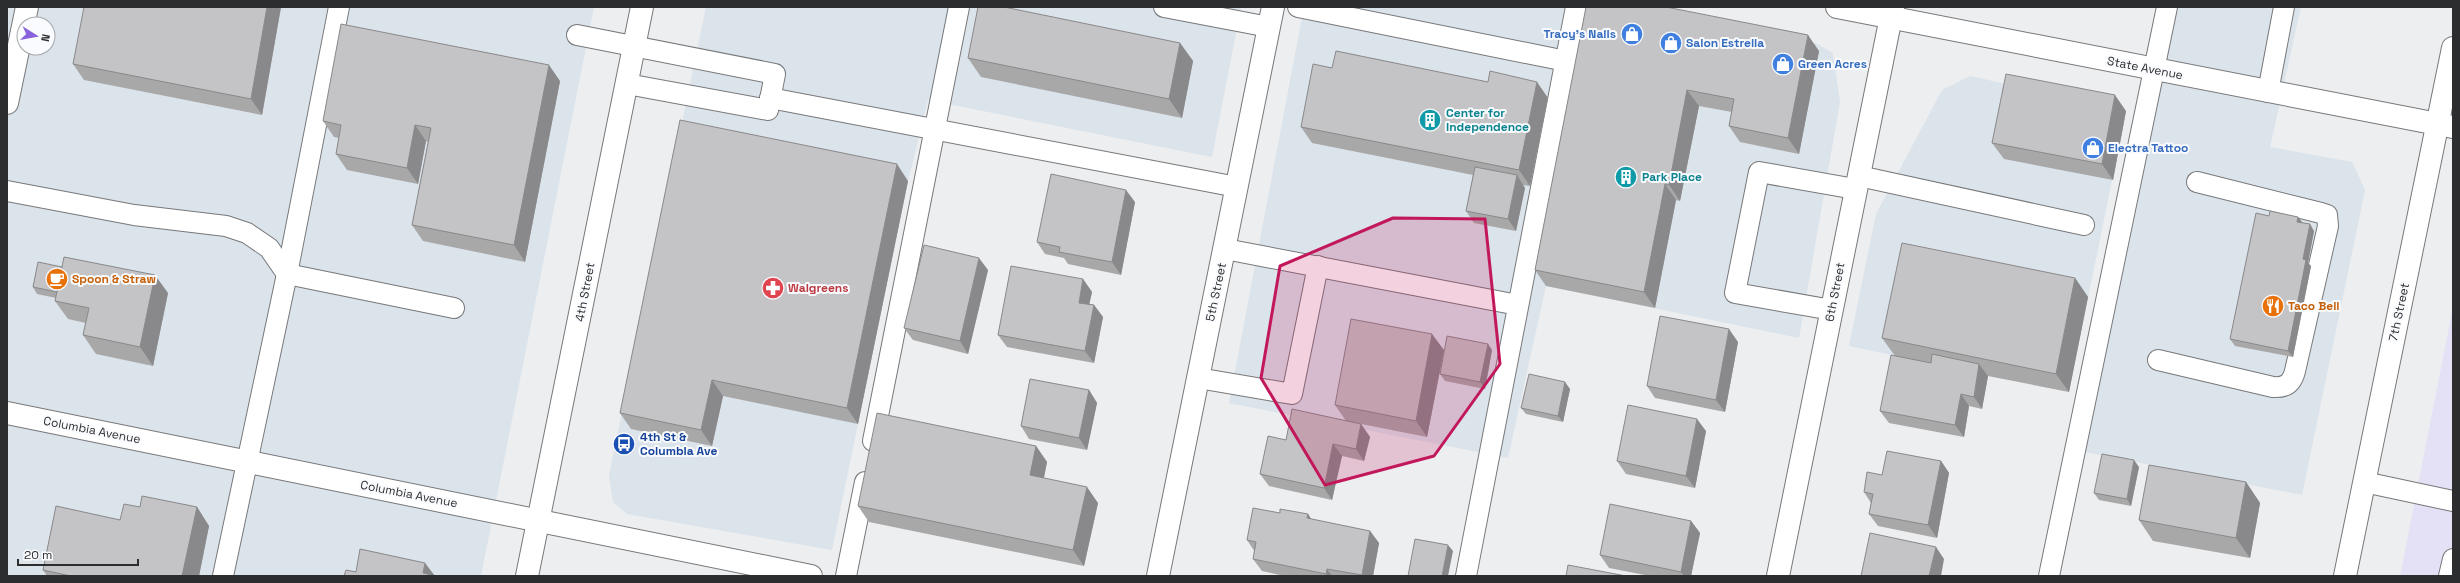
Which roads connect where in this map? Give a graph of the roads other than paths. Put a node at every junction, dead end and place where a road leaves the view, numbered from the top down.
1 (27, 7) edge
2 (339, 7) edge
3 (642, 7) edge
4 (959, 7) edge
5 (1164, 7) edge
6 (1298, 7) edge
7 (1576, 7) edge
8 (1837, 7) edge
9 (2167, 7) edge
10 (2284, 7) edge
11 (1892, 13) edge
12 (1271, 17) edge
13 (577, 35) dead end
14 (634, 46) junction
15 (2453, 48) edge
16 (1566, 61) junction
17 (2155, 70) junction
18 (627, 84) junction
19 (2268, 92) junction
20 (7, 103) edge
21 (769, 104) junction
22 (2445, 126) edge
23 (935, 131) junction
24 (1857, 182) junction
25 (2197, 182) dead end
26 (1237, 188) junction
27 (7, 191) edge
28 (2084, 225) dead end
29 (1225, 249) junction
30 (1318, 266) junction
31 (288, 274) junction
32 (1518, 305) junction
33 (454, 308) dead end
34 (1832, 310) junction
35 (2158, 360) dead end
36 (1198, 378) junction
37 (7, 413) edge
38 (246, 461) junction
39 (2364, 482) junction
40 (2453, 501) edge
41 (539, 520) junction
42 (2453, 559) edge
43 (223, 576) edge
44 (527, 576) edge
45 (811, 576) edge
46 (846, 576) edge
47 (1158, 576) edge
48 (1466, 576) edge
49 (1778, 576) edge
50 (2049, 576) edge
51 (2345, 576) edge
52 (2449, 576) edge

1 - 20 street
2 - 31 lane
3 - 14 street, 4th Street
4 - 23 lane
5 - 12 lane
6 - 16 lane
7 - 16 lane
8 - 11 street, State Avenue
9 - 17 lane
10 - 19 lane
11 - 17 street, State Avenue
11 - 24 street, 6th Street
12 - 26 street, 5th Street
13 - 14 lane
14 - 18 street, 4th Street
14 - 21 lane
15 - 22 street, 7th Street
16 - 32 lane
17 - 19 street, State Avenue
17 - 50 lane
18 - 21 lane
18 - 41 street, 4th Street
19 - 22 street, State Avenue
21 - 23 lane
22 - 39 street, 7th Street
23 - 26 lane
23 - 46 lane
24 - 28 lane
24 - 34 street, 6th Street
24 - 34 lane
25 - 35 lane
26 - 29 street, 5th Street
27 - 31 lane
29 - 30 lane
29 - 36 street, 5th Street
30 - 32 lane
30 - 36 lane
31 - 33 lane
31 - 38 lane
32 - 48 lane
34 - 49 street, 6th Street
36 - 47 street, 5th Street
37 - 38 street, Columbia Avenue
38 - 41 street, Columbia Avenue
38 - 43 lane
39 - 40 lane
39 - 51 street, 7th Street
41 - 44 street, 4th Street
41 - 45 street, Columbia Avenue
42 - 52 lane

